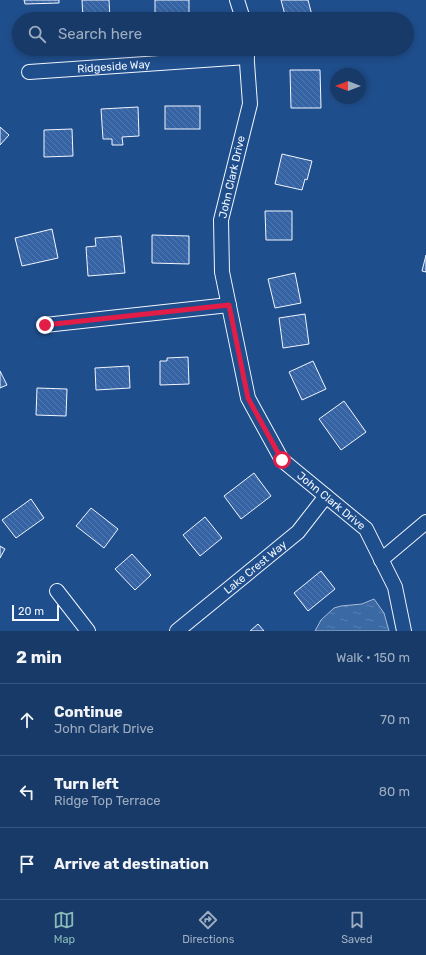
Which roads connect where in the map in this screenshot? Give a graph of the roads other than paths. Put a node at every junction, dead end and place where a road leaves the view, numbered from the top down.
1 (237, 0) edge
2 (241, 12) edge
3 (213, 56) edge
4 (247, 56) edge
5 (29, 72) dead end
6 (229, 305) junction
7 (45, 325) dead end
8 (326, 496) junction
9 (426, 522) edge
10 (381, 560) junction
11 (57, 591) dead end
12 (88, 631) edge
13 (176, 631) edge
14 (404, 631) edge

1 - 2 street
3 - 5 street, Ridgeside Way
4 - 6 street, John Clark Drive
6 - 7 street
6 - 8 street, John Clark Drive
8 - 10 street, John Clark Drive
8 - 13 street, Lake Crest Way
9 - 10 street
10 - 14 street, John Clark Drive
11 - 12 street

